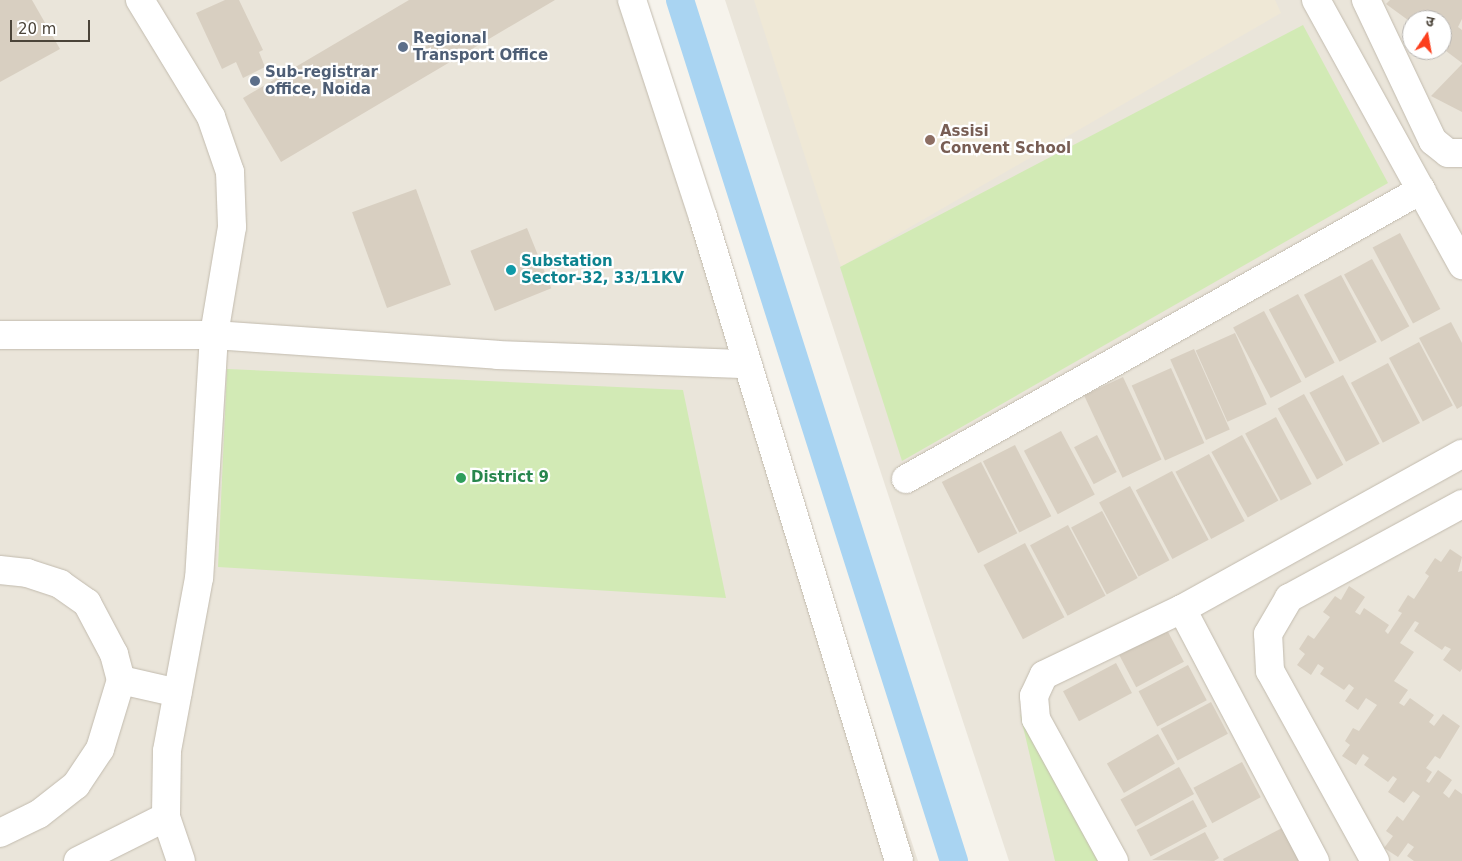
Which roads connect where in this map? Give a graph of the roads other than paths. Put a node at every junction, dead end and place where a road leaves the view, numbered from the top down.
1 (140, 0) edge
2 (632, 0) edge
3 (1316, 0) edge
4 (1366, 0) edge
5 (1462, 153) edge
6 (1421, 190) junction
7 (1462, 265) edge
8 (0, 335) edge
9 (214, 335) junction
10 (748, 364) junction
11 (1462, 454) edge
12 (906, 479) dead end
13 (1462, 504) edge
14 (0, 570) edge
15 (1182, 609) junction
16 (121, 680) junction
17 (178, 693) junction
18 (166, 817) junction
19 (0, 833) edge
20 (78, 861) edge
21 (181, 861) edge
22 (899, 861) edge
23 (1114, 861) edge
24 (1315, 861) edge
25 (1375, 861) edge

1 - 9 street
2 - 10 street
3 - 6 street
4 - 5 street
6 - 7 street
6 - 12 street
8 - 9 street
9 - 10 street
9 - 17 street
10 - 22 street
11 - 15 street
13 - 25 street
14 - 16 street
15 - 23 street
15 - 24 street
16 - 17 street
16 - 19 street
17 - 18 street
18 - 20 street
18 - 21 street

